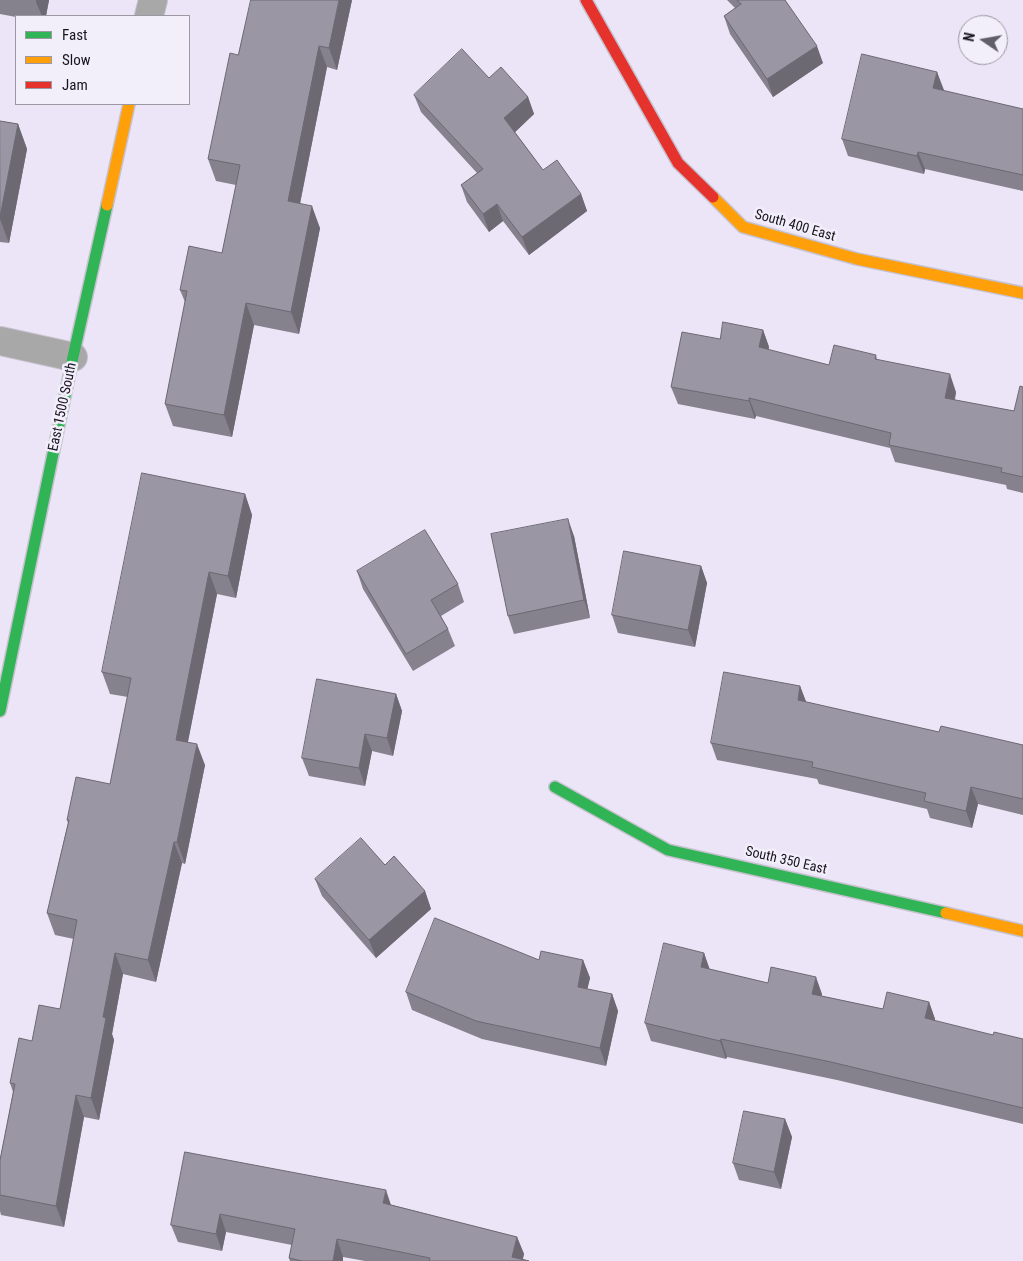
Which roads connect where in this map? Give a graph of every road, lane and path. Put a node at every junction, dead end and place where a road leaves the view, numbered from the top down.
1 (153, 0) edge
2 (586, 0) edge
3 (149, 15) edge
4 (130, 105) edge
5 (1023, 293) edge
6 (0, 341) edge
7 (73, 357) junction
8 (0, 711) edge
9 (556, 787) dead end
10 (1023, 931) edge

1 - 3 street
2 - 5 street, South 400 East
4 - 7 street, East 1500 South
6 - 7 street
7 - 8 street, East 1500 South
9 - 10 street, South 350 East

